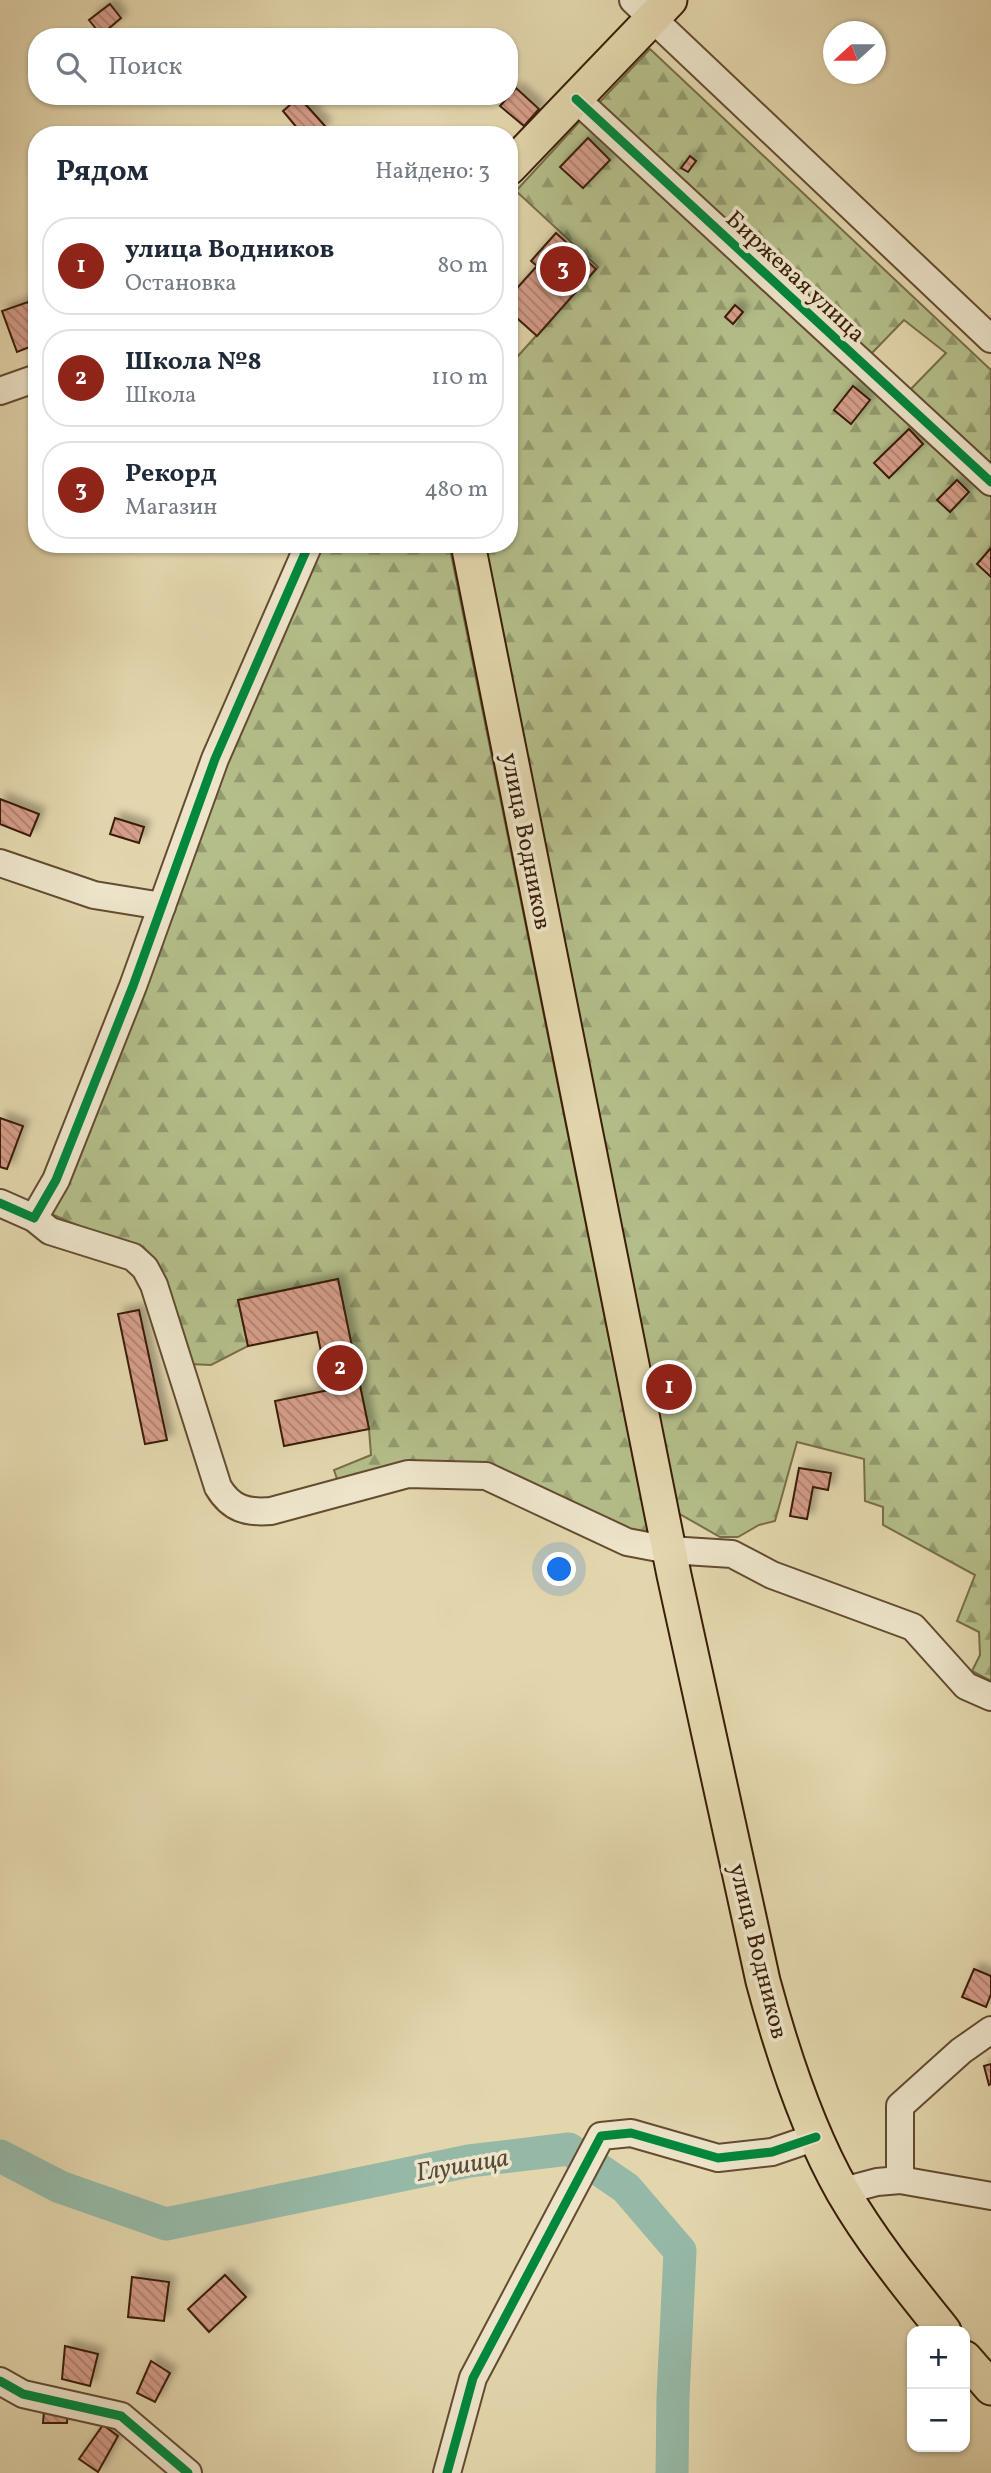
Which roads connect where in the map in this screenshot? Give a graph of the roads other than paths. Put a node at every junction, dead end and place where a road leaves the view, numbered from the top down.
1 (651, 7) edge
2 (576, 99) junction
3 (518, 159) edge
4 (991, 339) edge
5 (28, 381) edge
6 (0, 391) edge
7 (991, 482) edge
8 (305, 553) edge
9 (470, 553) edge
10 (0, 863) edge
11 (162, 906) junction
12 (0, 1203) edge
13 (34, 1218) junction
14 (669, 1550) junction
15 (991, 1697) edge
16 (991, 2030) edge
17 (816, 2137) junction
18 (900, 2180) junction
19 (843, 2191) junction
20 (991, 2196) edge
21 (940, 2326) edge
22 (970, 2364) edge
23 (0, 2381) edge
24 (991, 2388) edge
25 (188, 2473) edge
26 (447, 2473) edge

1 - 2 main road
1 - 4 street
2 - 3 main road
2 - 7 street, Биржевая улица
5 - 6 street
8 - 11 street
9 - 14 main road, улица Водников
10 - 11 street
11 - 13 street
12 - 13 street
13 - 14 street
14 - 15 street
14 - 17 main road, улица Водников
16 - 18 street
17 - 19 main road, улица Водников
17 - 26 street
18 - 19 street
18 - 20 street
19 - 21 main road, улица Водников
22 - 24 main road
23 - 25 street

